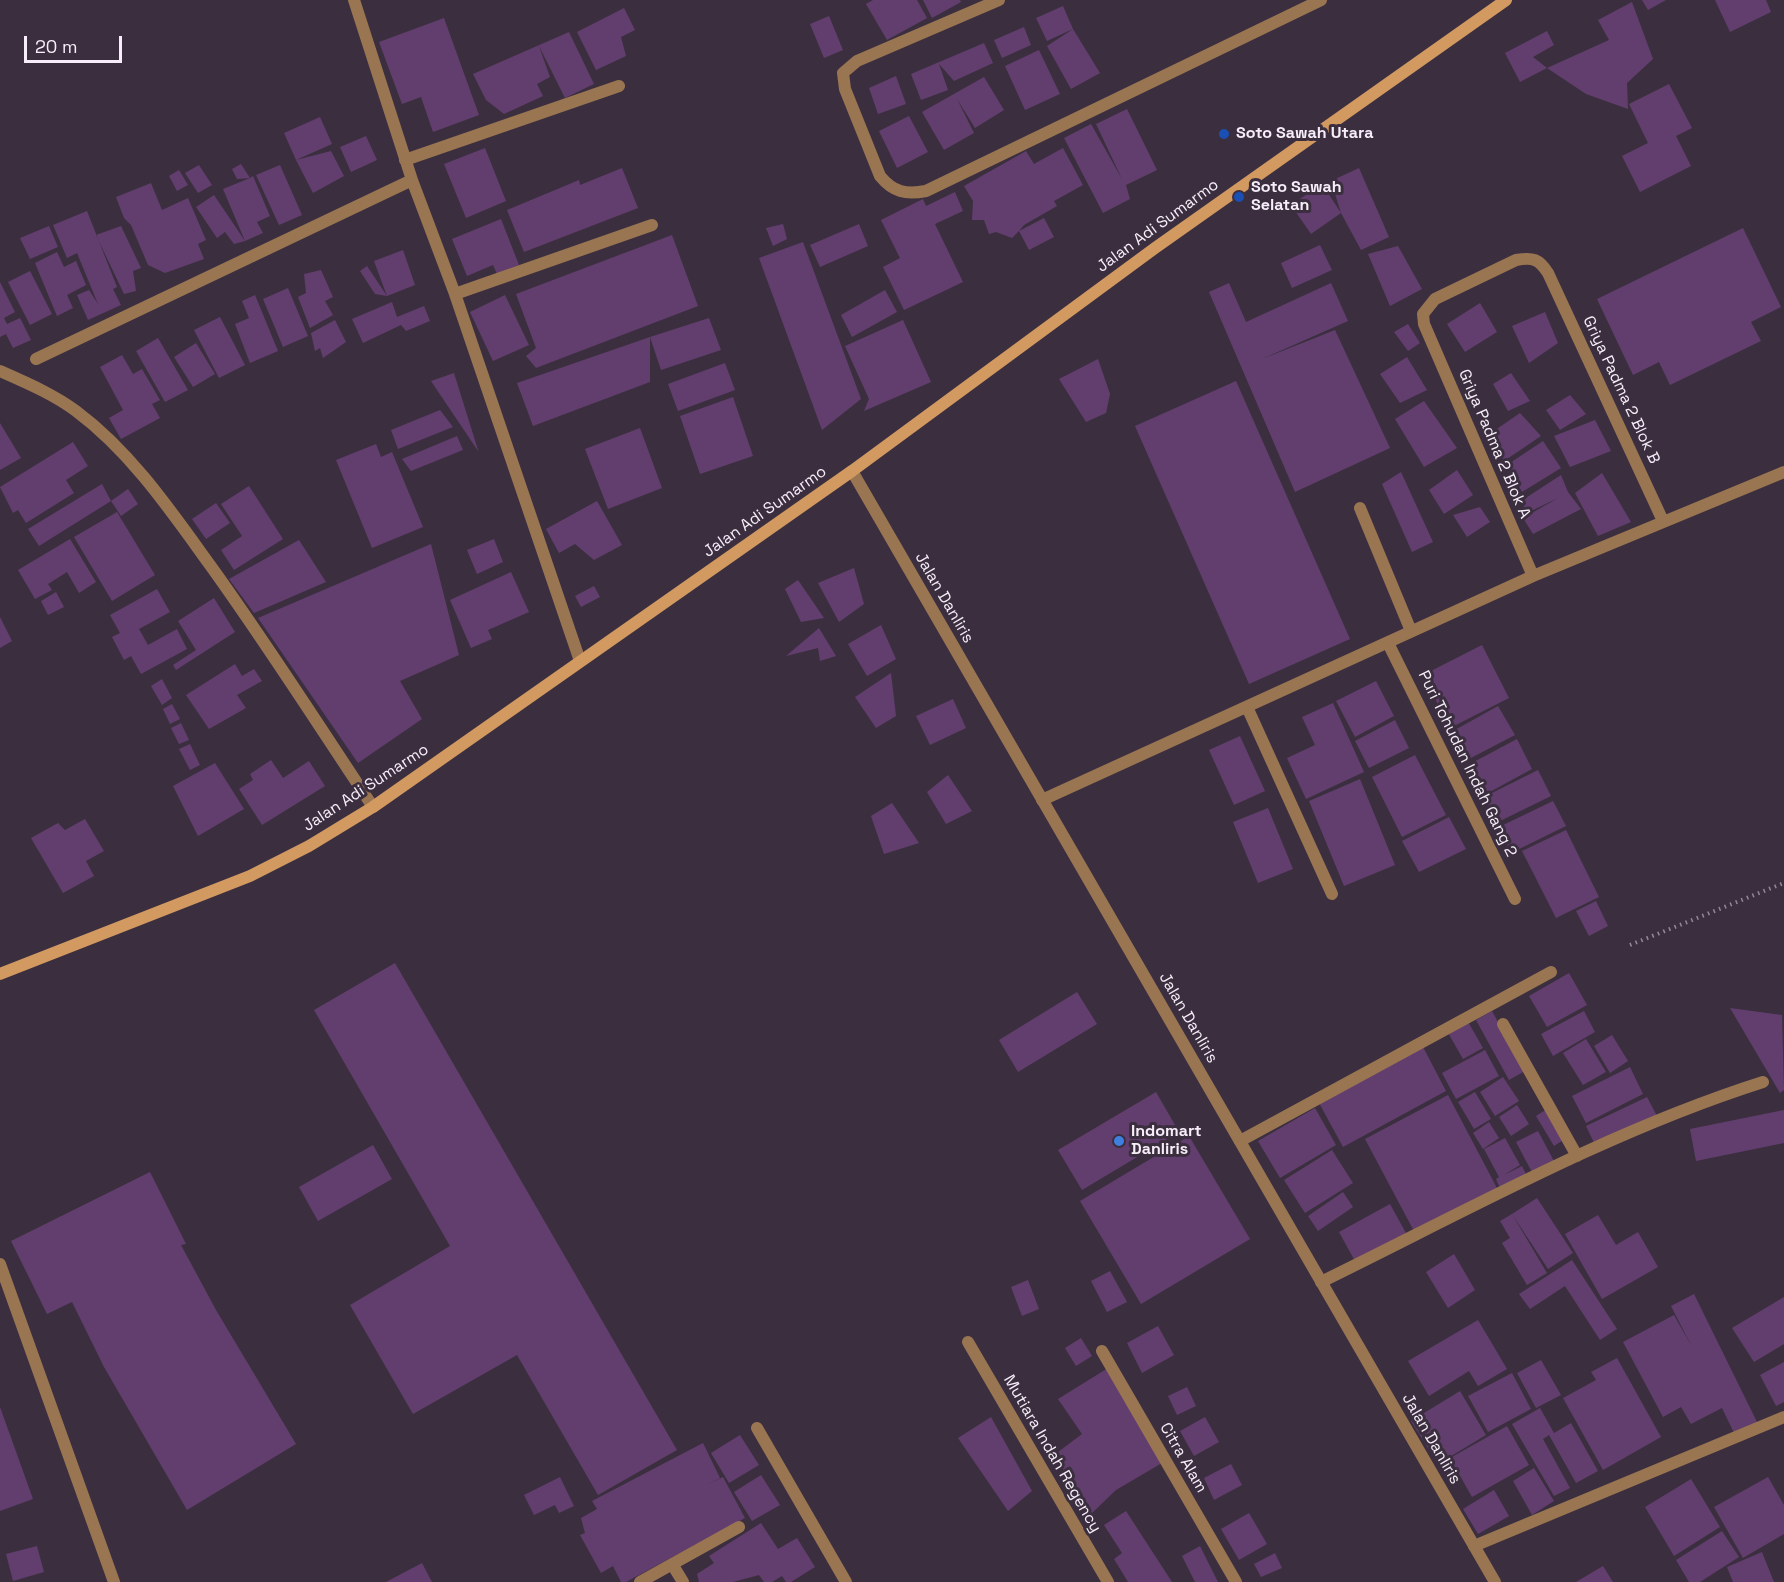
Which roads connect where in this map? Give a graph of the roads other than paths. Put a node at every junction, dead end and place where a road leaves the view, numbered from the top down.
1 (354, 0) edge
2 (999, 0) edge
3 (1321, 0) edge
4 (1506, 0) edge
5 (619, 86) dead end
6 (405, 160) junction
7 (412, 180) junction
8 (652, 225) dead end
9 (455, 294) junction
10 (1424, 324) joint
11 (36, 359) dead end
12 (0, 371) edge
13 (852, 471) junction
14 (1784, 472) edge
15 (1360, 508) dead end
16 (1664, 521) junction
17 (1533, 576) junction
18 (1411, 631) junction
19 (1388, 643) junction
20 (580, 662) junction
21 (1247, 707) junction
22 (1042, 800) junction
23 (372, 807) junction
24 (1332, 894) dead end
25 (1515, 899) dead end
26 (1, 970) edge
27 (1551, 972) dead end
28 (1503, 1024) dead end
29 (1763, 1082) dead end
30 (1240, 1141) junction
31 (1577, 1156) junction
32 (0, 1264) edge
33 (1321, 1282) junction
34 (968, 1342) dead end
35 (1102, 1351) dead end
36 (1784, 1417) edge
37 (757, 1428) dead end
38 (740, 1527) dead end
39 (1474, 1546) junction
40 (672, 1564) junction
41 (114, 1582) edge
42 (640, 1582) edge
43 (682, 1582) edge
44 (846, 1582) edge
45 (1108, 1582) edge
46 (1236, 1582) edge
47 (1495, 1582) edge

1 - 6 street
2 - 3 street
4 - 13 main road, Jalan Adi Sumarmo
5 - 6 street
6 - 7 street
7 - 9 street
7 - 11 street
8 - 9 street
9 - 20 street
10 - 16 street, Griya Padma 2 Blok B
10 - 17 street, Griya Padma 2 Blok A
12 - 23 street
13 - 20 main road, Jalan Adi Sumarmo
13 - 22 street, Jalan Danliris
14 - 16 street
15 - 18 street
16 - 17 street
17 - 18 street
18 - 19 street
19 - 21 street
19 - 25 street, Puri Tohudan Indah Gang 2
20 - 23 main road, Jalan Adi Sumarmo
21 - 22 street
21 - 24 street
22 - 30 street, Jalan Danliris
23 - 26 main road, Jalan Adi Sumarmo
27 - 30 street
28 - 31 street
29 - 31 street
30 - 33 street, Jalan Danliris
31 - 33 street
32 - 41 street
33 - 39 street, Jalan Danliris
34 - 45 street, Mutiara Indah Regency
35 - 46 street, Citra Alam
36 - 39 street
37 - 44 street
38 - 40 street
39 - 47 street, Jalan Danliris
40 - 42 street
40 - 43 street

